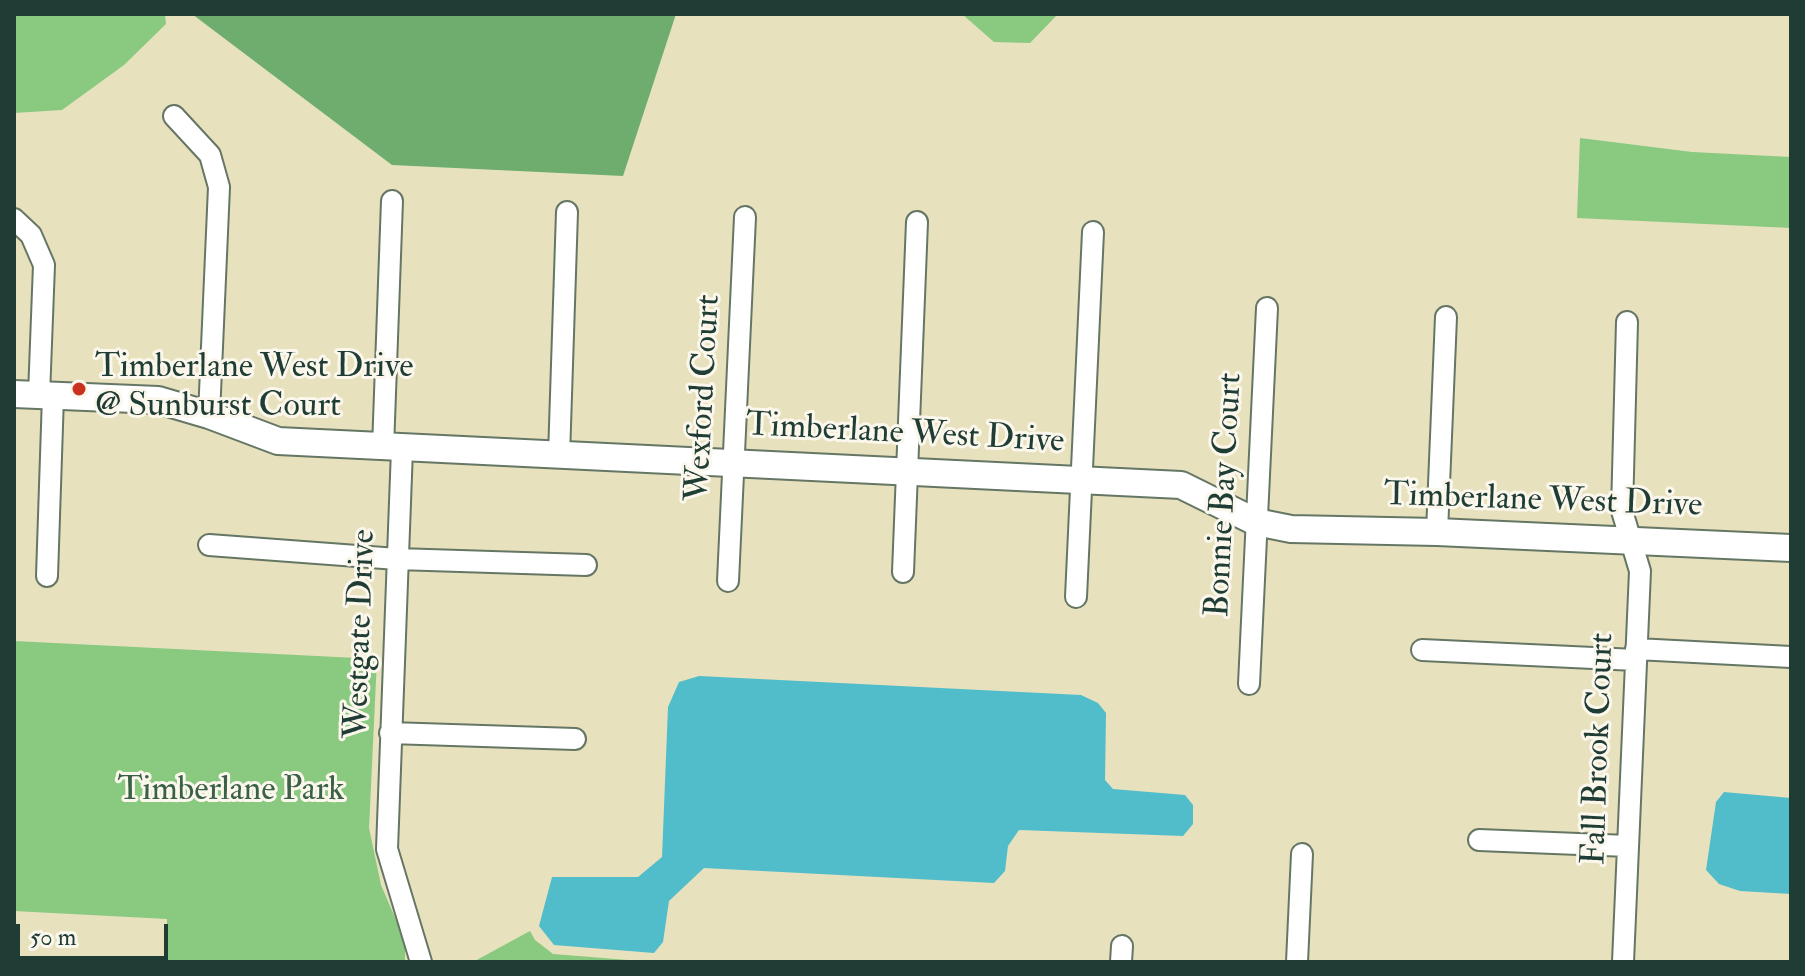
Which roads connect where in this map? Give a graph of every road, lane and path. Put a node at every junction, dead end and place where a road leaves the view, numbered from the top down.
1 (174, 116) dead end
2 (392, 201) dead end
3 (567, 212) dead end
4 (745, 217) dead end
5 (14, 219) edge
6 (917, 222) dead end
7 (1093, 232) dead end
8 (1267, 308) dead end
9 (1446, 317) dead end
10 (1627, 322) dead end
11 (35, 395) edge
12 (209, 415) junction
13 (393, 448) junction
14 (559, 456) junction
15 (735, 463) junction
16 (908, 471) junction
17 (1080, 479) junction
18 (1256, 522) junction
19 (1437, 532) junction
20 (1630, 541) junction
21 (209, 545) dead end
22 (1791, 548) edge
23 (397, 559) junction
24 (586, 565) dead end
25 (903, 572) dead end
26 (47, 576) dead end
27 (728, 581) dead end
28 (1076, 597) dead end
29 (1422, 650) dead end
30 (1636, 654) junction
31 (1791, 657) edge
32 (1249, 684) dead end
33 (390, 733) junction
34 (575, 739) dead end
35 (1479, 840) dead end
36 (1628, 846) junction
37 (1302, 854) dead end
38 (421, 962) edge
39 (1297, 962) edge
40 (1623, 962) edge

1 - 12 street
2 - 13 street, Westgate Drive
3 - 14 street
4 - 15 street, Wexford Court
5 - 11 street
6 - 16 street
7 - 17 street
8 - 18 street, Bonnie Bay Court
9 - 19 street
10 - 20 street, Fall Brook Court
11 - 12 street, Timberlane West Drive
11 - 26 street
12 - 13 street, Timberlane West Drive
13 - 14 street, Timberlane West Drive
13 - 23 street, Westgate Drive
14 - 15 street, Timberlane West Drive
15 - 16 street, Timberlane West Drive
15 - 27 street, Wexford Court
16 - 17 street, Timberlane West Drive
16 - 25 street
17 - 18 street, Timberlane West Drive
17 - 28 street
18 - 19 street, Timberlane West Drive
18 - 32 street, Bonnie Bay Court
19 - 20 street, Timberlane West Drive
20 - 22 street, Timberlane West Drive
20 - 30 street, Fall Brook Court
21 - 23 street
23 - 24 street
23 - 33 street, Westgate Drive
29 - 30 street
30 - 31 street
30 - 36 street, Fall Brook Court
33 - 34 street
33 - 38 street, Westgate Drive
35 - 36 street
36 - 40 street, Fall Brook Court
37 - 39 street

